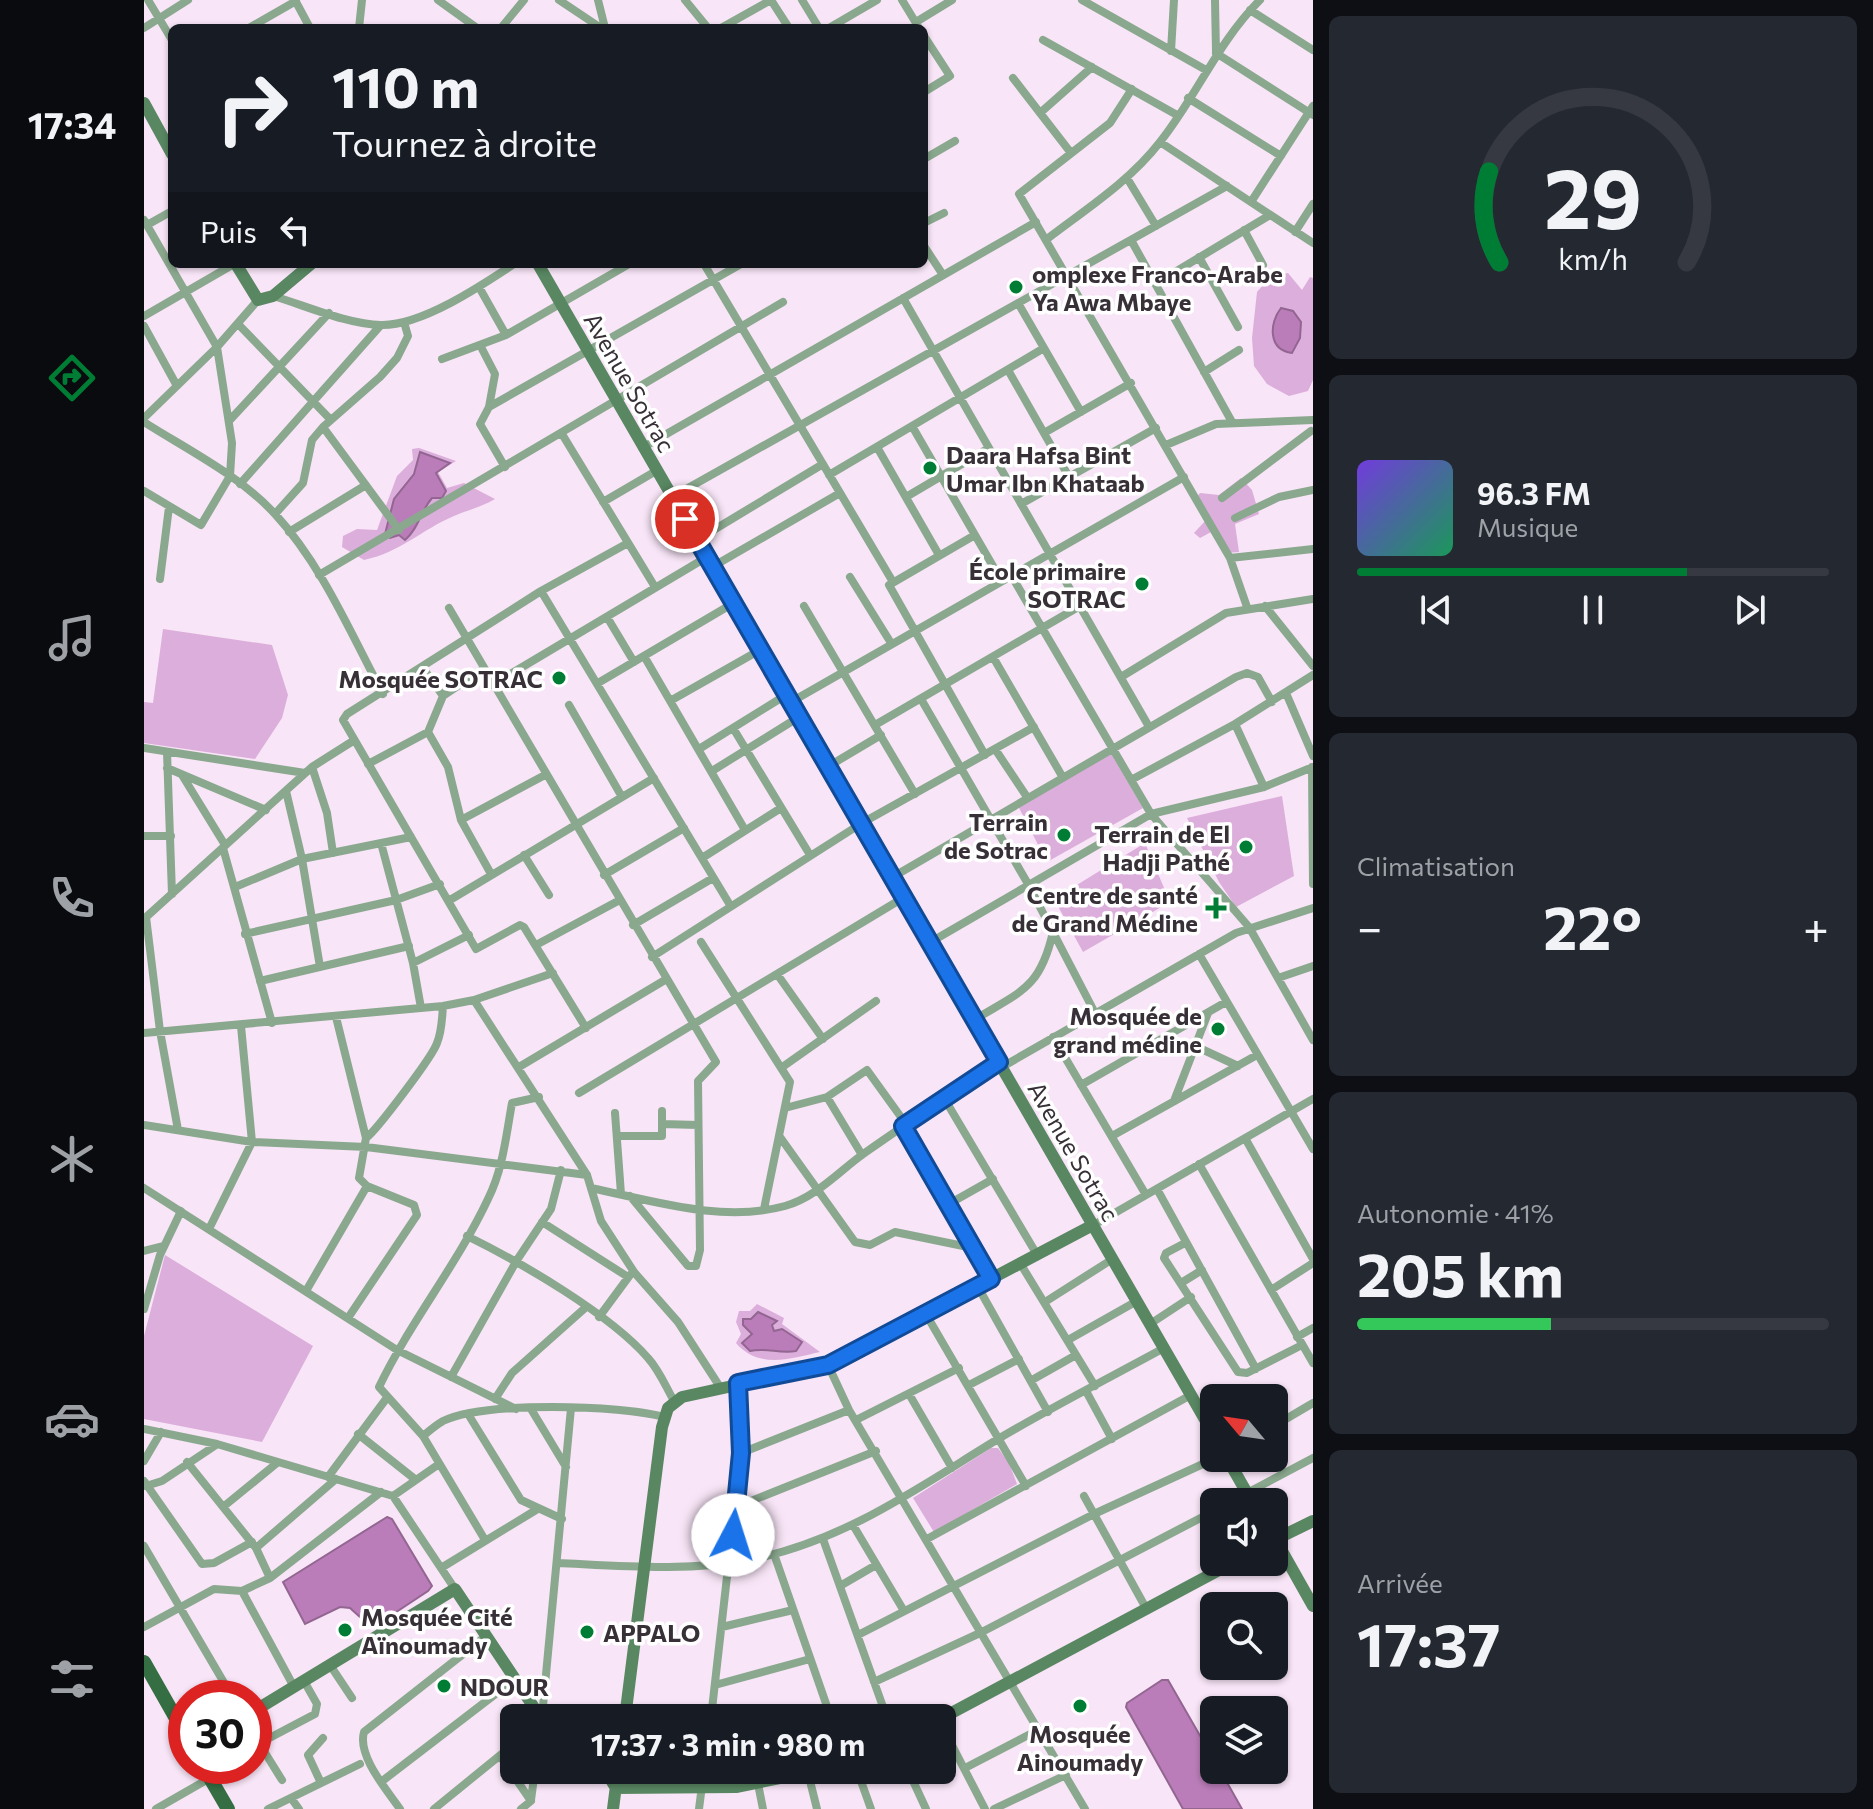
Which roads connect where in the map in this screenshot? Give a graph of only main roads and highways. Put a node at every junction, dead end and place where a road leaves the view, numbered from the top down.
1 (144, 1662) edge
2 (168, 1704) edge
3 (214, 1784) edge
4 (228, 1809) edge

1 - 2 main road
3 - 4 main road

